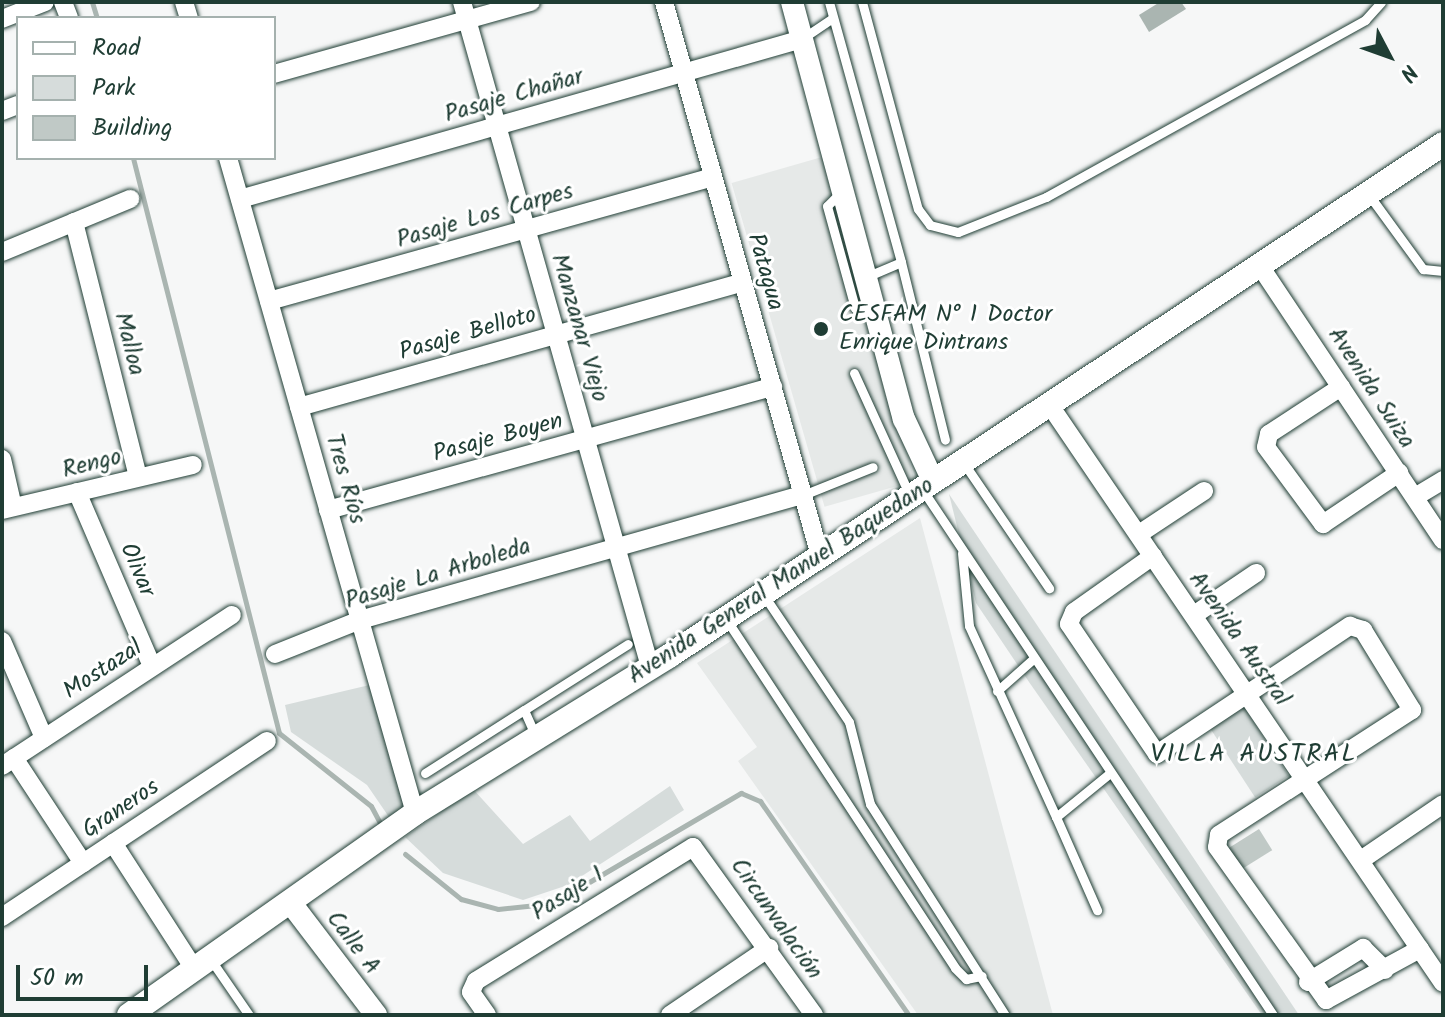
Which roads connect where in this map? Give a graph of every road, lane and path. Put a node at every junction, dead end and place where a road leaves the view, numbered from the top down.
1 (45, 2) edge
2 (531, 2) edge
3 (664, 2) edge
4 (792, 2) edge
5 (829, 2) edge
6 (862, 2) edge
7 (1381, 2) edge
8 (464, 11) edge
9 (833, 18) junction
10 (2, 19) edge
11 (802, 39) junction
12 (276, 73) edge
13 (684, 73) junction
14 (497, 126) junction
15 (1440, 147) edge
16 (229, 160) edge
17 (713, 177) junction
18 (842, 191) junction
19 (1367, 193) junction
20 (130, 199) dead end
21 (240, 199) junction
22 (74, 222) junction
23 (526, 229) junction
24 (2, 252) edge
25 (901, 262) junction
26 (1258, 263) junction
27 (1443, 271) edge
28 (866, 277) junction
29 (743, 282) junction
30 (269, 301) junction
31 (874, 309) junction
32 (556, 334) junction
33 (854, 373) dead end
34 (773, 387) junction
35 (1341, 387) junction
36 (1049, 404) junction
37 (299, 407) junction
38 (586, 439) junction
39 (945, 440) dead end
40 (2, 459) edge
41 (963, 462) junction
42 (193, 465) dead end
43 (873, 467) dead end
44 (1399, 473) junction
45 (138, 477) junction
46 (1443, 480) edge
47 (922, 489) junction
48 (1204, 491) dead end
49 (77, 492) junction
50 (803, 495) junction
51 (1415, 497) junction
52 (8, 508) edge
53 (328, 510) junction
54 (1139, 534) junction
55 (1443, 540) edge
56 (616, 547) junction
57 (962, 553) junction
58 (820, 556) junction
59 (1153, 556) junction
60 (1256, 573) dead end
61 (1049, 588) dead end
62 (763, 594) junction
63 (232, 615) dead end
64 (1194, 615) junction
65 (726, 619) junction
66 (360, 620) junction
67 (2, 641) edge
68 (628, 644) dead end
69 (275, 654) dead end
70 (1033, 659) junction
71 (152, 666) junction
72 (650, 667) junction
73 (997, 691) junction
74 (1248, 694) junction
75 (524, 710) junction
76 (536, 737) junction
77 (44, 738) junction
78 (267, 741) dead end
79 (8, 762) edge
80 (425, 773) dead end
81 (1110, 773) junction
82 (1306, 778) junction
83 (1443, 804) edge
84 (415, 813) junction
85 (1056, 817) junction
86 (113, 843) junction
87 (699, 850) joint
88 (1361, 860) junction
89 (83, 863) junction
90 (290, 902) junction
91 (1097, 910) dead end
92 (2, 917) edge
93 (769, 948) junction
94 (1420, 949) junction
95 (203, 965) junction
96 (1385, 970) junction
97 (982, 976) junction
98 (1304, 976) junction
99 (1443, 983) edge
100 (129, 1015) edge
101 (249, 1015) edge
102 (376, 1015) edge
103 (487, 1015) edge
104 (670, 1015) edge
105 (814, 1015) edge
106 (1005, 1015) edge
107 (1273, 1015) edge

1 - 10 street
2 - 8 street
3 - 13 street, Patagua
4 - 11 street
5 - 9 lane
6 - 7 lane
8 - 12 street
8 - 14 street, Manzanar Viejo
9 - 11 lane
9 - 25 lane
11 - 13 street, Pasaje Chañar
11 - 18 street
13 - 14 street, Pasaje Chañar
13 - 17 street, Patagua
14 - 21 street, Pasaje Chañar
14 - 23 street, Manzanar Viejo
15 - 19 main road, Avenida General Manuel Baquedano
16 - 21 street, Tres Ríos
17 - 23 street, Pasaje Los Carpes
17 - 29 street, Patagua
18 - 28 street
18 - 31 lane
19 - 26 main road, Avenida General Manuel Baquedano
19 - 27 lane
20 - 22 street
21 - 30 street, Tres Ríos
22 - 24 street
22 - 45 street, Malloa
23 - 30 street, Pasaje Los Carpes
23 - 32 street, Manzanar Viejo
25 - 28 lane
25 - 39 lane
26 - 35 street, Avenida Suiza
26 - 36 main road, Avenida General Manuel Baquedano
28 - 31 street
29 - 32 street, Pasaje Belloto
29 - 34 street, Patagua
30 - 37 street, Tres Ríos
31 - 47 street
32 - 37 street, Pasaje Belloto
32 - 38 street, Manzanar Viejo
33 - 47 lane
34 - 38 street, Pasaje Boyen
34 - 50 street, Patagua
35 - 44 street, Avenida Suiza
35 - 44 street
36 - 41 main road, Avenida General Manuel Baquedano
36 - 54 street, Avenida Austral
37 - 53 street, Tres Ríos
38 - 53 street, Pasaje Boyen
38 - 56 street, Manzanar Viejo
40 - 52 street
41 - 47 main road, Avenida General Manuel Baquedano
41 - 61 lane
42 - 45 street, Rengo
43 - 50 lane
44 - 51 street, Avenida Suiza
45 - 49 street, Rengo
46 - 51 street
47 - 57 lane
47 - 58 main road, Avenida General Manuel Baquedano
48 - 54 street
49 - 52 street, Rengo
49 - 71 street, Olivar
50 - 56 street, Pasaje La Arboleda
50 - 58 street, Patagua
51 - 55 street, Avenida Suiza
53 - 66 street, Tres Ríos
54 - 59 street, Avenida Austral
56 - 66 street, Pasaje La Arboleda
56 - 72 street, Manzanar Viejo
57 - 70 lane
57 - 73 lane
58 - 62 main road, Avenida General Manuel Baquedano
59 - 64 street, Avenida Austral
59 - 74 street
60 - 64 street
62 - 65 main road, Avenida General Manuel Baquedano
62 - 97 lane
63 - 71 street, Mostazal
64 - 74 street, Avenida Austral
65 - 72 main road, Avenida General Manuel Baquedano
65 - 97 lane
66 - 69 street, Pasaje La Arboleda
66 - 84 street, Tres Ríos
67 - 77 street
68 - 75 lane
70 - 73 lane
70 - 81 lane
71 - 77 street, Mostazal
72 - 76 main road, Avenida General Manuel Baquedano
73 - 85 lane
74 - 82 street, Avenida Austral
74 - 82 street
75 - 76 lane
75 - 80 lane
76 - 84 main road, Avenida General Manuel Baquedano
77 - 79 street, Mostazal
78 - 86 street, Graneros
79 - 89 street
81 - 85 lane
81 - 107 lane
82 - 88 street, Avenida Austral
82 - 98 street
83 - 88 street
84 - 90 main road, Avenida General Manuel Baquedano
85 - 91 lane
86 - 89 street, Graneros
86 - 95 street
87 - 93 street, Circunvalación
87 - 103 street, Pasaje 1
88 - 94 street, Avenida Austral
89 - 92 street, Graneros
90 - 95 main road, Avenida General Manuel Baquedano
90 - 102 street, Calle A
93 - 104 street
93 - 105 street, Circunvalación
94 - 96 street
94 - 99 street, Avenida Austral
95 - 100 main road, Avenida General Manuel Baquedano
95 - 101 lane
96 - 98 street
96 - 98 street
97 - 106 lane

